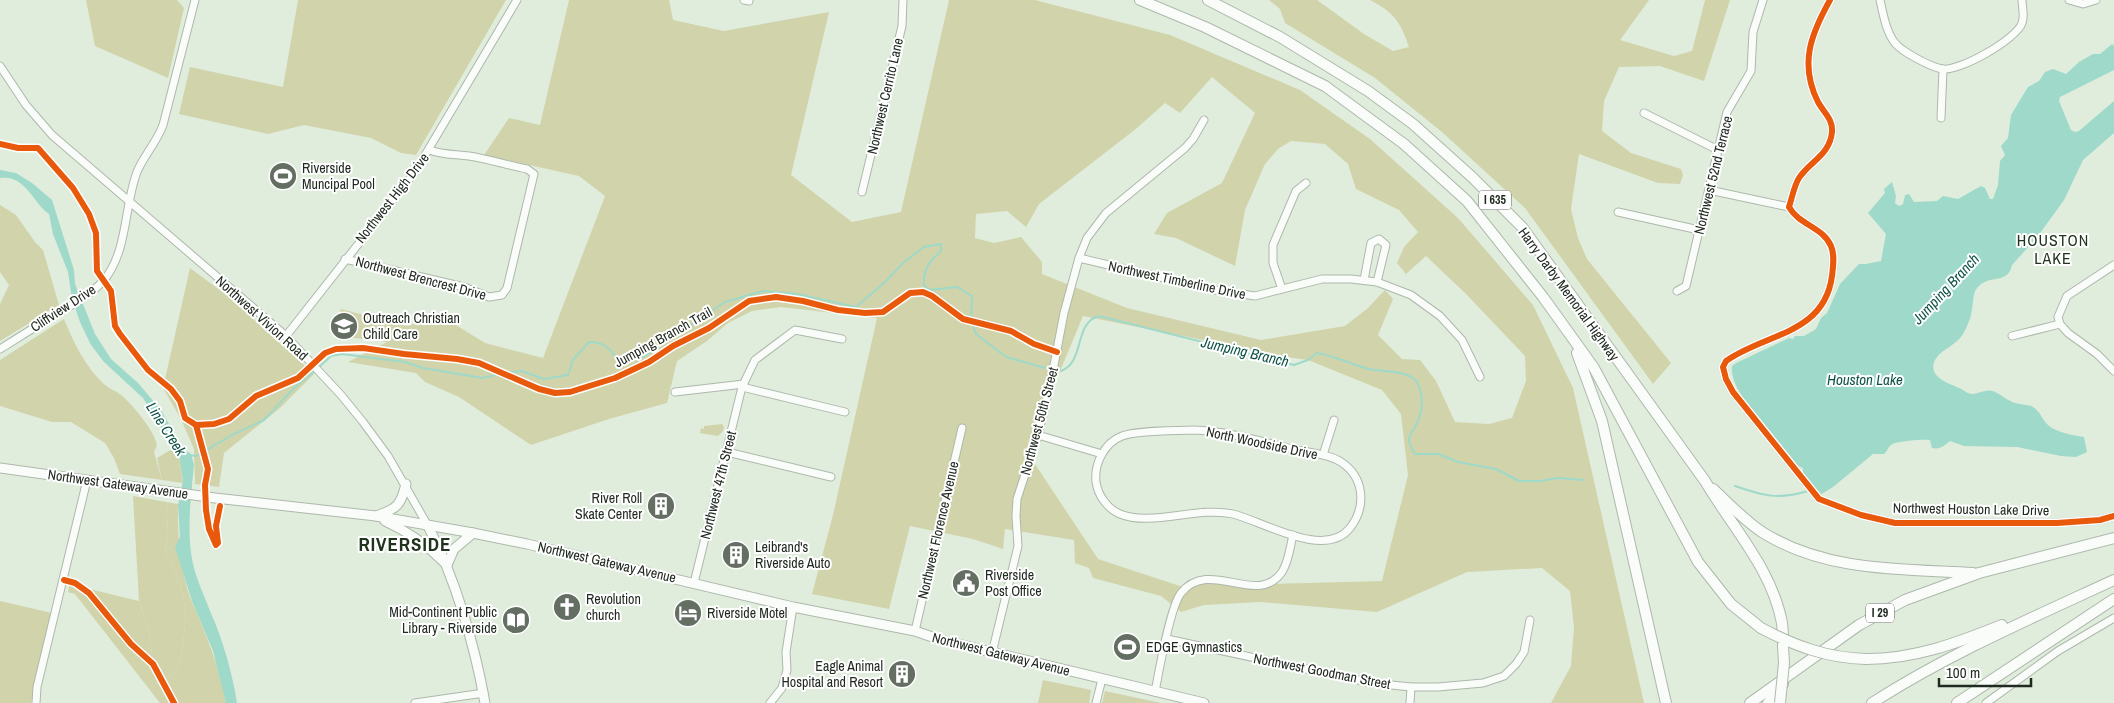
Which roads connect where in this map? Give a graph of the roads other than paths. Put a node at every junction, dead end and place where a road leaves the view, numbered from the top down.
1 (195, 0) edge
2 (517, 0) edge
3 (903, 0) edge
4 (1140, 0) edge
5 (1208, 0) edge
6 (1763, 0) edge
7 (1830, 0) edge
8 (1880, 0) edge
9 (2022, 0) edge
10 (2069, 0) edge
11 (2096, 0) edge
12 (2084, 2) edge
13 (0, 66) edge
14 (1943, 69) junction
15 (1644, 113) dead end
16 (1941, 118) dead end
17 (1204, 120) dead end
18 (430, 150) junction
19 (1718, 150) junction
20 (1306, 182) dead end
21 (1709, 190) junction
22 (862, 192) dead end
23 (128, 200) junction
24 (1789, 207) junction
25 (1618, 212) dead end
26 (1699, 230) junction
27 (1079, 258) junction
28 (345, 259) junction
29 (2114, 266) edge
30 (1364, 280) junction
31 (1378, 282) junction
32 (1282, 289) junction
33 (1677, 291) dead end
34 (2060, 324) junction
35 (286, 336) junction
36 (2012, 336) dead end
37 (1571, 338) junction
38 (842, 339) dead end
39 (0, 348) edge
40 (2114, 371) edge
41 (1480, 377) dead end
42 (743, 386) junction
43 (675, 392) dead end
44 (845, 412) dead end
45 (1334, 420) dead end
46 (962, 428) dead end
47 (1038, 435) junction
48 (726, 452) junction
49 (1102, 454) junction
50 (1323, 456) junction
51 (0, 468) edge
52 (831, 477) dead end
53 (88, 480) junction
54 (1705, 481) junction
55 (406, 484) junction
56 (376, 516) junction
57 (2114, 516) edge
58 (428, 526) junction
59 (472, 533) junction
60 (1293, 535) junction
61 (2114, 538) edge
62 (447, 566) junction
63 (1979, 573) junction
64 (2114, 580) edge
65 (694, 583) junction
66 (2114, 599) edge
67 (794, 607) junction
68 (2042, 614) junction
69 (2114, 618) edge
70 (1530, 620) dead end
71 (914, 631) junction
72 (1167, 639) junction
73 (992, 653) junction
74 (1792, 674) junction
75 (1102, 679) junction
76 (1411, 687) junction
77 (1155, 692) junction
78 (484, 693) junction
79 (36, 703) edge
80 (415, 703) edge
81 (485, 703) edge
82 (770, 703) edge
83 (1096, 703) edge
84 (1204, 703) edge
85 (1410, 703) edge
86 (1666, 703) edge
87 (1750, 703) edge
88 (1768, 703) edge
89 (1780, 703) edge
90 (1872, 703) edge
91 (1957, 703) edge
92 (1986, 703) edge

1 - 23 street, Cliffview Drive
2 - 18 street, Northwest High Drive
3 - 22 street, Northwest Cerrito Lane
4 - 37 highway, Harry Darby Memorial Highway / I 635
5 - 54 highway, Harry Darby Memorial Highway / I 635
6 - 19 street, Northwest 52nd Terrace
7 - 24 street
8 - 14 street
9 - 14 street
10 - 12 street
11 - 12 street
13 - 23 street, Northwest Vivion Road
14 - 16 street
15 - 19 street
17 - 27 street, Northwest 50th Street
18 - 28 street, Northwest High Drive
18 - 28 street, Northwest Brencrest Drive
19 - 21 street, Northwest 52nd Terrace
20 - 32 street
21 - 24 street
21 - 26 street, Northwest 52nd Terrace
23 - 35 street, Northwest Vivion Road
23 - 39 street, Cliffview Drive
24 - 57 street, Northwest Houston Lake Drive
25 - 26 street
26 - 33 street, Northwest 52nd Terrace
27 - 32 street, Northwest Timberline Drive
27 - 47 street, Northwest 50th Street
28 - 35 street, Northwest High Drive
29 - 34 street
30 - 31 street, Northwest Timberline Drive
30 - 31 street
30 - 32 street, Northwest Timberline Drive
31 - 41 street, Northwest Timberline Drive
34 - 36 street
34 - 40 street
35 - 55 street, Northwest Vivion Road
37 - 68 highway, bridge
37 - 86 highway
38 - 42 street, Northwest 47th Street
42 - 43 street
42 - 44 street
42 - 48 street, Northwest 47th Street
45 - 50 street
46 - 71 street, Northwest Florence Avenue
47 - 49 street
47 - 73 street, Northwest 50th Street
48 - 52 street
48 - 65 street, Northwest 47th Street
49 - 50 street, North Woodside Drive
49 - 60 street
50 - 60 street, North Woodside Drive
51 - 53 main road, Northwest Gateway Avenue
53 - 56 main road, Northwest Gateway Avenue
53 - 79 street
54 - 63 highway
54 - 89 highway, bridge
55 - 56 main road
55 - 58 street, Northwest Vivion Road
56 - 58 main road, Northwest Gateway Avenue
56 - 62 main road
58 - 59 main road, Northwest Gateway Avenue
58 - 62 main road, Northwest Vivion Road
59 - 62 main road
59 - 65 main road, Northwest Gateway Avenue
60 - 72 street
61 - 63 highway, I 29
62 - 78 main road, Northwest Vivion Road
63 - 74 highway, I 29
64 - 68 highway
65 - 67 main road, Northwest Gateway Avenue
66 - 91 highway
67 - 71 main road, Northwest Gateway Avenue
67 - 82 street
68 - 90 highway
69 - 92 street
70 - 76 street, Northwest Goodman Street
71 - 73 main road, Northwest Gateway Avenue
72 - 76 street, Northwest Goodman Street
72 - 77 street
73 - 75 main road, Northwest Gateway Avenue
74 - 87 highway
74 - 88 highway, I 29
75 - 77 main road, Northwest Gateway Avenue
75 - 83 street
76 - 85 street
77 - 84 main road, Northwest Gateway Avenue
78 - 80 street
78 - 81 main road, Northwest Vivion Road

